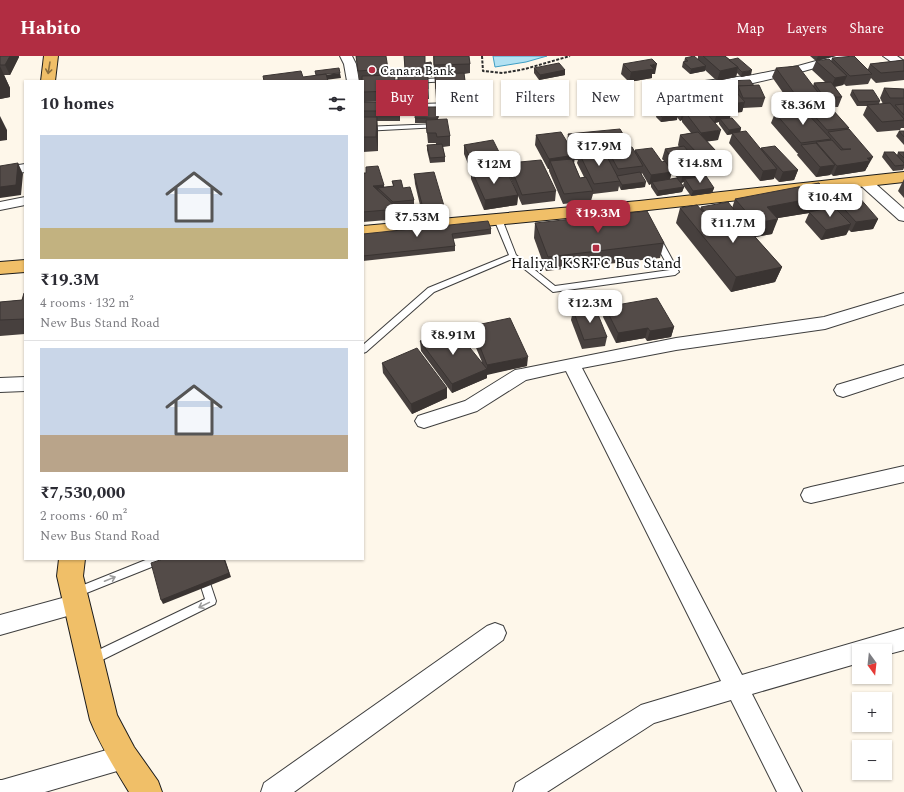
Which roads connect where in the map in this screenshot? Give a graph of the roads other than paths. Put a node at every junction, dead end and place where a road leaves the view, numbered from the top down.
1 (51, 56) edge
2 (346, 56) edge
3 (846, 56) edge
4 (889, 56) edge
5 (904, 66) edge
6 (454, 79) edge
7 (48, 80) edge
8 (353, 80) edge
9 (738, 81) edge
10 (364, 84) edge
11 (444, 126) edge
12 (364, 129) edge
13 (24, 168) edge
14 (0, 172) edge
15 (904, 177) edge
16 (864, 181) junction
17 (24, 201) edge
18 (0, 206) edge
19 (904, 217) edge
20 (498, 219) junction
21 (364, 232) edge
22 (654, 232) edge
23 (512, 256) junction
24 (24, 266) edge
25 (0, 268) edge
26 (904, 298) edge
27 (364, 349) edge
28 (571, 364) junction
29 (904, 371) edge
30 (24, 384) edge
31 (0, 385) edge
32 (843, 390) dead end
33 (424, 421) dead end
34 (904, 474) edge
35 (812, 495) dead end
36 (72, 560) edge
37 (158, 560) edge
38 (197, 560) edge
39 (75, 599) junction
40 (0, 625) edge
41 (495, 633) dead end
42 (904, 639) edge
43 (887, 644) edge
44 (852, 654) edge
45 (90, 660) junction
46 (736, 688) junction
47 (124, 757) junction
48 (2, 792) edge
49 (147, 792) edge
50 (273, 792) edge
51 (525, 792) edge
52 (790, 792) edge

1 -> 7 main road
2 - 8 street
3 - 9 street
4 - 5 street
6 - 10 lane
11 - 12 lane
13 - 14 street
15 - 16 main road
16 - 19 street
16 - 20 main road
17 - 18 street
20 - 21 main road
20 - 23 lane
22 - 23 lane
23 - 27 lane
24 - 25 main road
26 - 28 street
28 - 33 street
28 - 46 street
29 - 32 street
30 - 31 street
34 - 35 street
36 - 39 main road
39 -> 37 lane
38 -> 45 lane
39 - 40 street
39 - 45 main road
41 - 50 street
42 - 43 street
44 - 46 street
45 - 47 main road
46 - 51 street
46 - 52 street
47 - 48 street
47 - 49 main road

